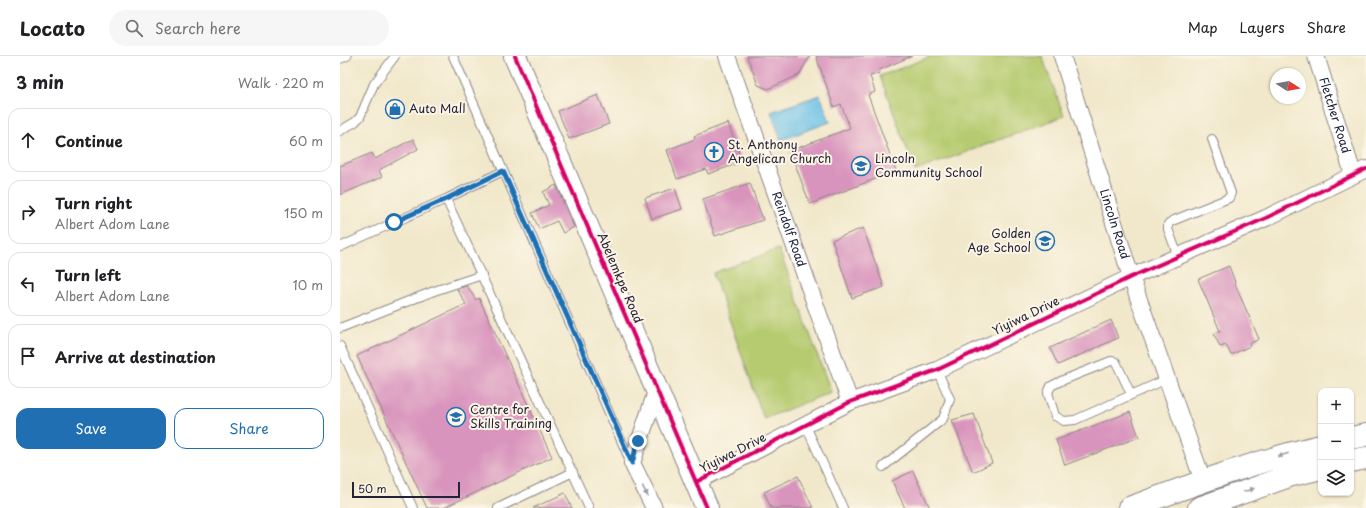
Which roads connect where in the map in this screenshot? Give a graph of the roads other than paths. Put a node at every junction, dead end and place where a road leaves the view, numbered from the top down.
1 (347, 56) edge
2 (395, 56) edge
3 (453, 56) edge
4 (514, 56) edge
5 (727, 56) edge
6 (1062, 56) edge
7 (1316, 56) edge
8 (340, 59) edge
9 (340, 131) edge
10 (1212, 139) dead end
11 (503, 171) junction
12 (1360, 171) edge
13 (446, 199) junction
14 (340, 247) edge
15 (1178, 256) junction
16 (482, 275) junction
17 (1131, 277) junction
18 (340, 328) edge
19 (340, 346) edge
20 (936, 370) junction
21 (1167, 379) junction
22 (657, 389) junction
23 (1130, 394) junction
24 (850, 402) junction
25 (806, 426) junction
26 (1366, 435) edge
27 (1354, 437) edge
28 (1318, 447) edge
29 (1366, 458) edge
30 (1354, 460) edge
31 (632, 463) junction
32 (883, 467) dead end
33 (1318, 469) edge
34 (573, 472) junction
35 (1203, 481) junction
36 (696, 482) junction
37 (413, 508) edge
38 (498, 508) edge
39 (589, 508) edge
40 (654, 508) edge
41 (707, 508) edge
42 (843, 508) edge
43 (1129, 508) edge
44 (1199, 508) edge

1 - 8 lane
2 - 9 lane
3 - 11 lane
4 - 22 street, Abelemkpe Road
5 - 24 street, Reindolf Road
6 - 17 street, Lincoln Road
7 - 12 street, Fletcher Road
10 - 15 lane
11 - 13 lane
11 - 31 lane
12 - 15 street, Yiyiwa Drive
13 - 14 lane
13 - 16 lane
15 - 17 street, Yiyiwa Drive
16 - 18 lane
16 - 34 lane
17 - 20 street, Yiyiwa Drive
17 - 21 street, Lincoln Road
19 - 37 lane
20 - 24 street, Yiyiwa Drive
20 - 32 lane
21 - 23 lane
21 - 35 street, Lincoln Road
22 - 31 street
22 - 36 street, Abelemkpe Road
23 - 23 lane
24 - 25 street, Yiyiwa Drive
25 - 36 street, Yiyiwa Drive
25 - 42 lane
26 - 27 street
28 -> 35 street
29 - 30 street
31 -> 40 street
44 -> 33 street
34 - 38 lane
34 - 39 lane
35 - 43 street
36 - 41 street, Abelemkpe Road

